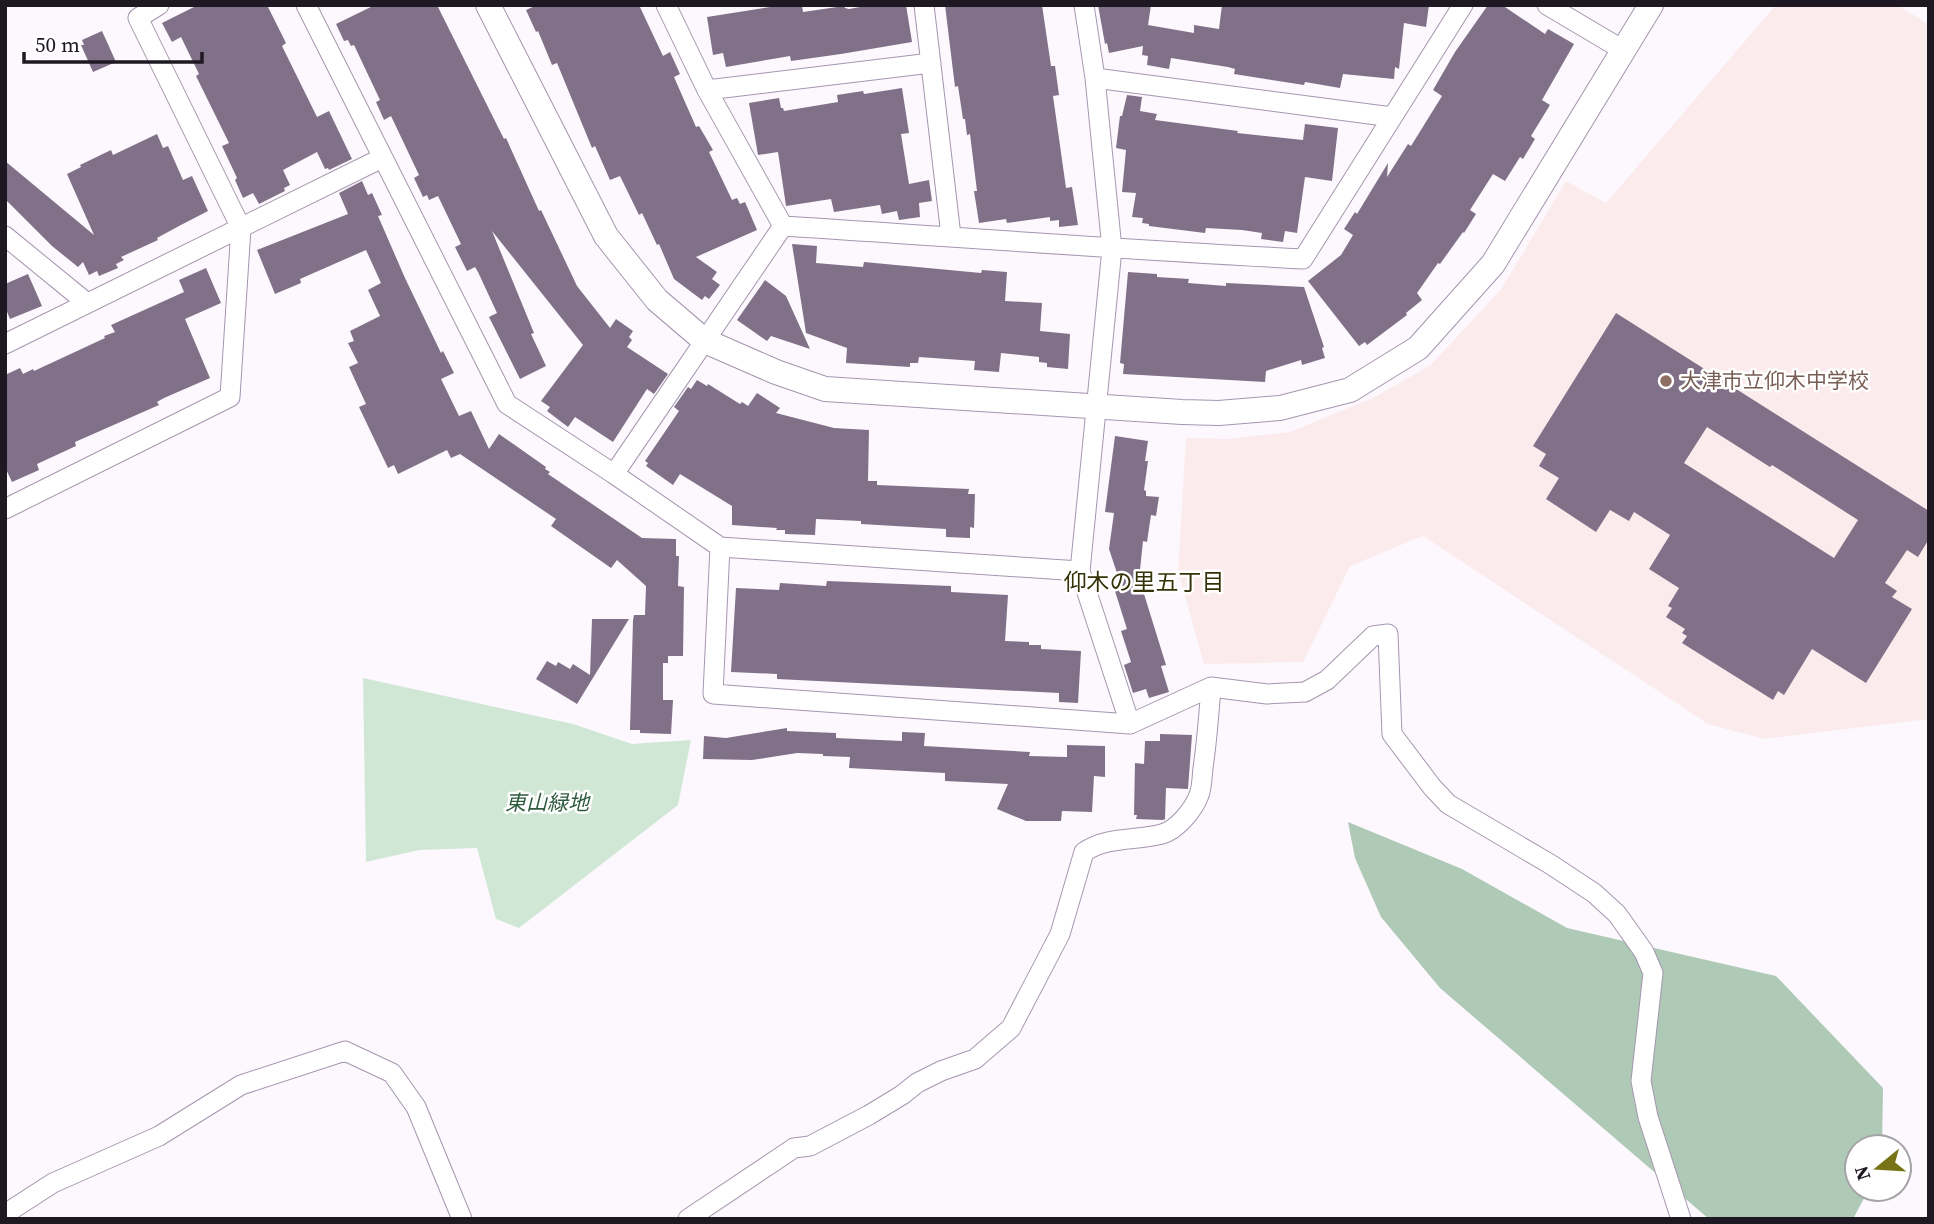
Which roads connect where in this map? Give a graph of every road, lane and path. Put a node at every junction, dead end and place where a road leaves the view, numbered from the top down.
1 (159, 5) edge
2 (306, 5) edge
3 (488, 5) edge
4 (666, 5) edge
5 (924, 5) edge
6 (1084, 5) edge
7 (1463, 5) edge
8 (1547, 5) edge
9 (1651, 5) edge
10 (1623, 50) junction
11 (931, 63) junction
12 (1095, 78) junction
13 (707, 90) junction
14 (1392, 117) junction
15 (382, 158) junction
16 (783, 226) junction
17 (241, 228) junction
18 (5, 236) edge
19 (951, 236) junction
20 (1112, 249) junction
21 (87, 303) junction
22 (705, 341) junction
23 (5, 344) edge
24 (1097, 407) junction
25 (614, 474) junction
26 (5, 509) edge
27 (720, 547) junction
28 (1080, 571) junction
29 (1211, 687) junction
30 (1130, 724) junction
31 (5, 1214) edge
32 (462, 1219) edge
33 (688, 1219) edge
34 (1681, 1219) edge

1 - 17 street
2 - 15 street
3 - 22 street
4 - 13 street
5 - 11 street
6 - 12 street
7 - 14 street
8 - 10 street
9 - 10 street
10 - 24 street
11 - 13 street
11 - 19 street
12 - 14 street
12 - 20 street
13 - 16 street
14 - 20 street
15 - 17 street
15 - 25 street
16 - 19 street
16 - 22 street
17 - 21 street
17 - 26 street
18 - 21 street
19 - 20 street
20 - 24 street
21 - 23 street
22 - 24 street
22 - 25 street
24 - 28 street
25 - 27 street
27 - 28 street
27 - 30 street
28 - 30 street
29 - 30 street
29 - 33 street
29 - 34 street
31 - 32 street

